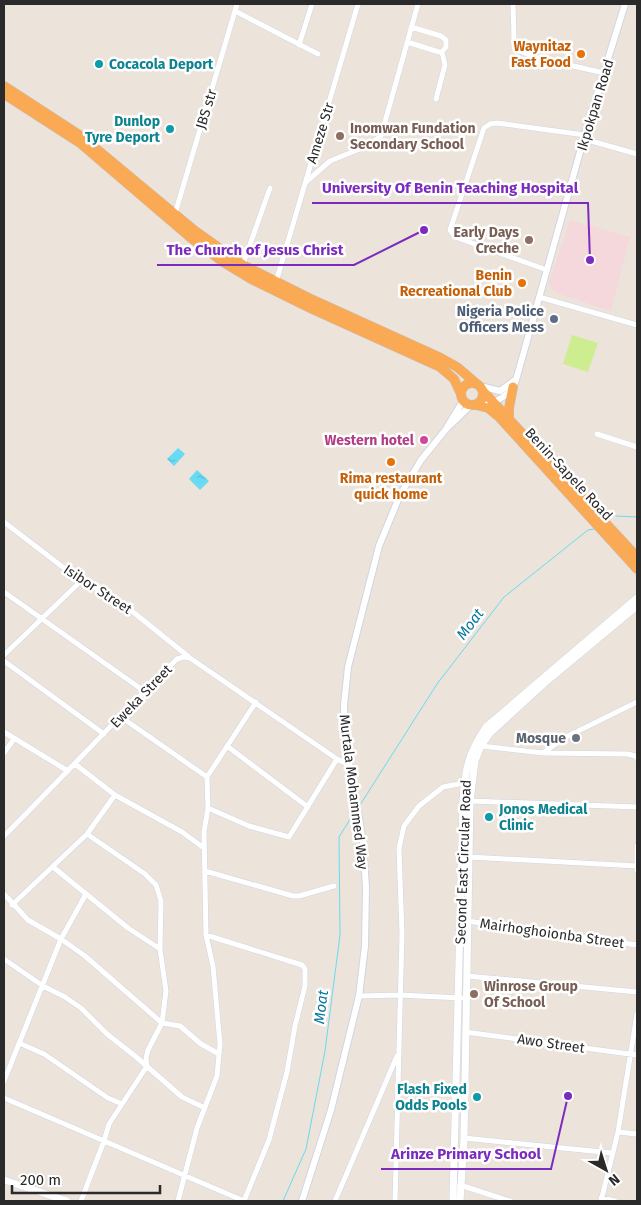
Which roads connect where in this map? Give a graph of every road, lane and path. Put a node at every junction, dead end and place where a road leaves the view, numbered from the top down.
1 (237, 4) edge
2 (312, 4) edge
3 (358, 4) edge
4 (418, 4) edge
5 (513, 4) edge
6 (625, 4) edge
7 (235, 11) junction
8 (411, 27) junction
9 (407, 42) junction
10 (299, 45) junction
11 (440, 52) junction
12 (318, 54) dead end
13 (604, 73) junction
14 (4, 86) edge
15 (4, 94) edge
16 (436, 98) dead end
17 (584, 137) junction
18 (637, 154) edge
19 (305, 182) junction
20 (270, 188) dead end
21 (174, 214) junction
22 (242, 269) junction
23 (547, 270) junction
24 (274, 286) junction
25 (539, 297) junction
26 (637, 325) edge
27 (514, 384) junction
28 (480, 387) junction
29 (470, 402) junction
30 (494, 402) junction
31 (509, 419) junction
32 (597, 434) dead end
33 (637, 447) edge
34 (4, 522) edge
35 (637, 558) edge
36 (637, 569) edge
37 (82, 580) junction
38 (4, 592) edge
39 (637, 598) edge
40 (637, 606) edge
41 (42, 620) junction
42 (4, 655) edge
43 (190, 658) junction
44 (4, 661) edge
45 (144, 691) junction
46 (256, 702) junction
47 (637, 702) edge
48 (121, 717) junction
49 (4, 732) edge
50 (104, 734) junction
51 (14, 739) junction
52 (227, 746) junction
53 (481, 746) junction
54 (4, 753) edge
55 (543, 753) junction
56 (637, 755) edge
57 (337, 759) junction
58 (76, 764) junction
59 (349, 765) junction
60 (68, 771) junction
61 (207, 777) junction
62 (464, 783) junction
63 (115, 795) junction
64 (470, 801) junction
65 (637, 807) edge
66 (208, 808) junction
67 (308, 808) junction
68 (87, 834) junction
69 (4, 836) edge
70 (637, 846) edge
71 (204, 848) junction
72 (469, 857) junction
73 (52, 867) junction
74 (637, 868) edge
75 (204, 871) junction
76 (334, 886) dead end
77 (4, 894) edge
78 (86, 894) junction
79 (12, 905) junction
80 (467, 921) junction
81 (206, 935) junction
82 (61, 939) junction
83 (637, 945) edge
84 (160, 950) junction
85 (4, 959) edge
86 (467, 976) junction
87 (43, 986) junction
88 (637, 992) edge
89 (359, 996) junction
90 (400, 996) junction
91 (462, 998) junction
92 (637, 1014) edge
93 (162, 1023) junction
94 (465, 1032) junction
95 (19, 1044) junction
96 (399, 1053) junction
97 (219, 1054) junction
98 (634, 1055) edge
99 (147, 1066) junction
100 (4, 1080) edge
101 (4, 1098) edge
102 (122, 1104) junction
103 (205, 1108) junction
104 (618, 1132) junction
105 (637, 1134) edge
106 (464, 1138) junction
107 (104, 1141) junction
108 (612, 1153) junction
109 (185, 1174) junction
110 (4, 1180) edge
111 (460, 1185) junction
112 (601, 1200) edge
113 (67, 1201) edge
114 (81, 1201) edge
115 (178, 1201) edge
116 (244, 1201) edge
117 (302, 1201) edge
118 (335, 1201) edge
119 (395, 1201) edge
120 (453, 1201) edge
121 (460, 1201) edge
122 (510, 1201) edge
123 (615, 1201) edge

1 - 7 street, JBS str
2 - 10 street
3 - 19 street, Ameze Str
4 - 8 street
5 - 13 street
6 - 13 street, Ikpokpan Road
7 - 10 street
7 - 21 street, JBS str
8 - 9 street
8 - 11 street
9 - 11 street
9 - 19 street
10 - 12 street
11 - 16 street
13 - 17 street, Ikpokpan Road
14 - 21 highway
15 - 22 highway
17 - 18 street
17 - 23 street, Ikpokpan Road
17 - 23 street
19 - 24 street, Ameze Str
20 - 22 street
21 - 22 highway
22 - 24 highway
23 - 25 street, Ikpokpan Road
24 - 28 highway, Benin-Sapele Road
24 - 29 highway
25 - 26 street
25 - 27 street, Ikpokpan Road
27 - 28 street
27 - 30 street
27 - 31 highway
28 - 29 highway
28 - 29 highway
28 - 30 highway, Benin-Sapele Road
29 - 30 street
29 - 36 highway, Benin-Sapele Road
29 - 59 street, Murtala Mohammed Way
30 - 31 highway, Benin-Sapele Road
31 - 35 highway, Benin-Sapele Road
32 - 33 street
34 - 37 street, Isibor Street
37 - 41 street
37 - 43 street, Isibor Street
38 - 41 street
39 - 62 main road, Second East Circular Road
40 - 53 main road, Second East Circular Road
41 - 42 street
41 - 45 street
43 - 45 street, Eweka Street
43 - 46 street
44 - 50 street
45 - 48 street, Eweka Street
46 - 52 street
46 - 57 street
47 - 55 street
48 - 50 street, Eweka Street
48 - 61 street
49 - 51 street
50 - 58 street, Eweka Street
51 - 54 street
51 - 60 street
52 - 61 street
52 - 67 street
53 - 55 street
53 - 64 main road, Second East Circular Road
55 - 56 street
57 - 59 street
57 - 67 street
58 - 60 street, Eweka Street
58 - 63 street
59 - 89 street, Murtala Mohammed Way
60 - 69 street, Eweka Street
61 - 66 street
62 - 90 street
62 - 91 main road, Second East Circular Road
63 - 68 street
63 - 71 street
64 - 65 street
64 - 72 main road, Second East Circular Road
66 - 67 street
66 - 71 street
68 - 73 street
68 - 84 street
70 - 74 street
71 - 75 street
72 - 74 street
72 - 80 main road, Second East Circular Road
73 - 78 street
73 - 79 street
75 - 76 street
75 - 81 street
77 - 79 street
78 - 82 street
78 - 84 street
79 - 82 street
80 - 83 street, Mairhoghoionba Street
80 - 86 main road, Second East Circular Road
81 - 97 street
81 - 116 street
82 - 87 street
82 - 93 street
84 - 93 street
85 - 87 street
86 - 88 street
86 - 91 main road, Second East Circular Road
87 - 95 street
87 - 99 street
89 - 90 street
89 - 117 street, Murtala Mohammed Way
90 - 91 street
90 - 96 street
91 - 94 main road, Second East Circular Road
91 - 120 main road, Second East Circular Road
92 - 98 street
93 - 97 street
93 - 99 street
94 - 98 street, Awo Street
94 - 106 main road, Second East Circular Road
95 - 100 street
95 - 102 street
96 - 118 street
96 - 119 street
97 - 103 street
98 - 104 street
99 - 102 street
99 - 103 street
101 - 107 street
102 - 107 street
103 - 109 street
104 - 105 street
104 - 108 street
106 - 108 street
106 - 111 main road, Second East Circular Road
107 - 109 street
107 - 114 street
108 - 112 street
109 - 115 street
109 - 116 street
110 - 113 main road
111 - 121 main road, Second East Circular Road
111 - 122 street
112 - 123 street

